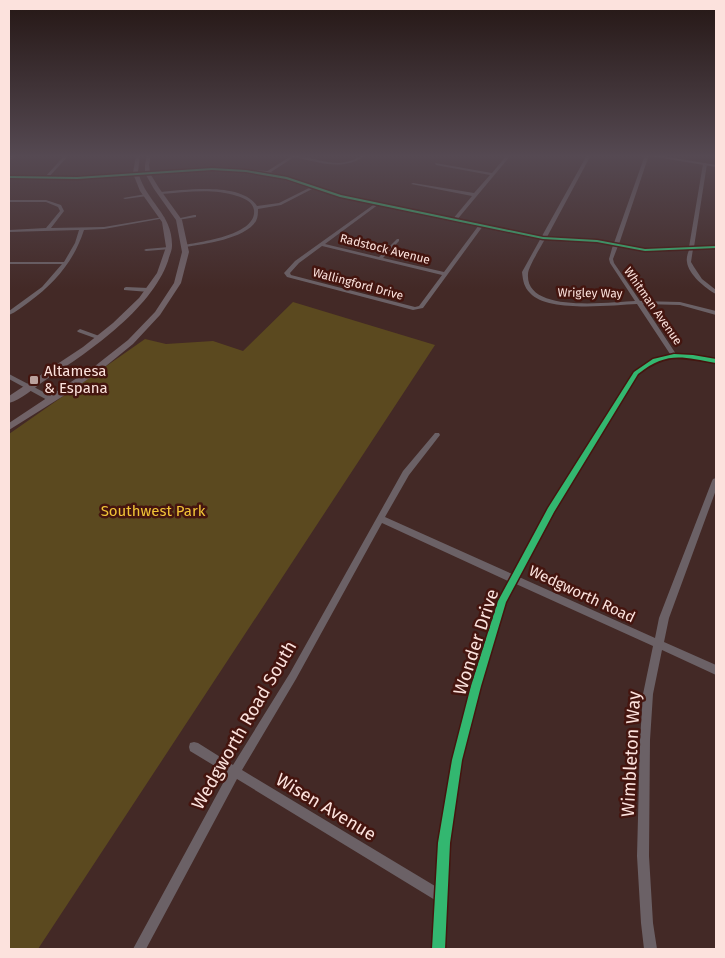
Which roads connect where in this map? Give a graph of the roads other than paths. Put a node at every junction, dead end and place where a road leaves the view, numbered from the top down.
1 (149, 200) edge
2 (166, 200) edge
3 (248, 200) edge
4 (289, 200) edge
5 (357, 200) edge
6 (472, 200) edge
7 (563, 200) edge
8 (632, 200) edge
9 (699, 200) edge
10 (9, 201) edge
11 (377, 204) junction
12 (254, 208) junction
13 (174, 210) junction
14 (194, 216) dead end
15 (163, 218) junction
16 (454, 220) junction
17 (179, 221) junction
18 (481, 226) junction
19 (82, 229) junction
20 (47, 230) junction
21 (9, 231) edge
22 (170, 236) junction
23 (542, 238) junction
24 (397, 240) dead end
25 (321, 244) junction
26 (617, 245) junction
27 (185, 246) junction
28 (716, 247) edge
29 (169, 248) junction
30 (692, 248) junction
31 (146, 250) dead end
32 (167, 256) junction
33 (380, 258) junction
34 (9, 263) edge
35 (67, 263) junction
36 (444, 274) junction
37 (126, 288) dead end
38 (150, 290) junction
39 (716, 292) edge
40 (639, 303) junction
41 (9, 312) edge
42 (716, 313) edge
43 (80, 332) dead end
44 (100, 338) junction
45 (674, 355) junction
46 (716, 361) edge
47 (9, 376) edge
48 (30, 387) junction
49 (51, 399) junction
50 (9, 400) edge
51 (9, 427) edge
52 (437, 435) dead end
53 (716, 482) edge
54 (381, 518) junction
55 (514, 578) junction
56 (659, 644) junction
57 (716, 670) edge
58 (194, 747) dead end
59 (235, 772) junction
60 (440, 896) junction
61 (139, 949) edge
62 (438, 949) edge
63 (651, 949) edge

1 - 15 main road
2 - 13 main road
3 - 12 street
4 - 12 street
5 - 11 main road
6 - 16 street
7 - 23 street, Wrigley Way
8 - 26 street, Whitman Avenue
9 - 30 street
10 - 20 street
11 - 16 main road
11 - 25 street
12 - 27 street
13 - 15 main road
13 - 17 main road
14 - 17 street
15 - 17 main road
15 - 19 street
15 - 22 main road
16 - 18 main road
17 - 27 main road
18 - 23 main road
18 - 36 street
19 - 20 street
19 - 35 street
20 - 21 street
22 - 27 main road
22 - 29 main road
23 - 26 street
23 - 40 street, Wrigley Way
24 - 33 street
25 - 33 street, Radstock Avenue
25 - 36 street, Wallingford Drive
26 - 30 street
26 - 40 street, Whitman Avenue
27 - 32 main road
27 - 49 main road
28 - 30 street
29 - 31 street
29 - 32 main road
30 - 39 street
32 - 38 main road
33 - 36 street, Radstock Avenue
34 - 35 street
35 - 41 street
37 - 38 street
38 - 44 main road
40 - 42 street, Wrigley Way
40 - 45 street, Whitman Avenue
43 - 44 street
44 - 48 main road
45 - 46 street, Wonder Drive
45 - 55 street, Wonder Drive
47 - 48 street
48 - 49 street
48 - 50 main road
49 - 51 main road
52 - 54 street, Wedgworth Road South
53 - 56 street, Wimbleton Way
54 - 55 street, Wedgworth Road
54 - 59 street, Wedgworth Road South
55 - 56 street, Wedgworth Road
55 - 60 street, Wonder Drive
56 - 57 street, Wedgworth Road
56 - 63 street, Wimbleton Way
58 - 59 street, Wisen Avenue
59 - 60 street, Wisen Avenue
59 - 61 street, Wedgworth Road South
60 - 62 street, Wonder Drive

